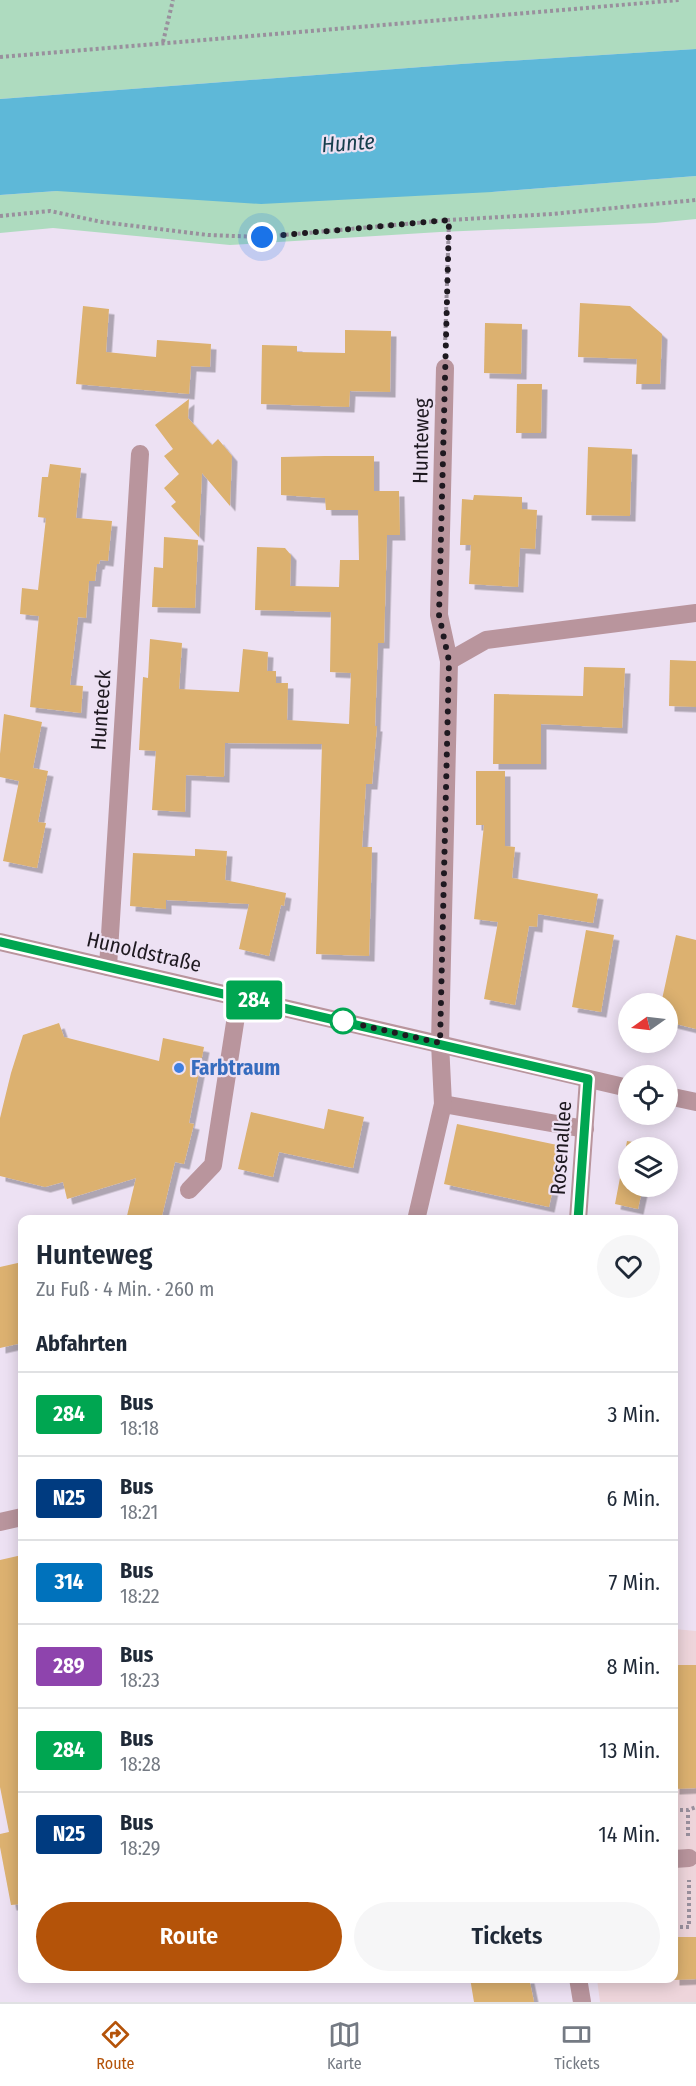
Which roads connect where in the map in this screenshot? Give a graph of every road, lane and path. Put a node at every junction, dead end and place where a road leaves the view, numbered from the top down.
1 (173, 0) edge
2 (680, 0) edge
3 (163, 42) junction
4 (0, 57) edge
5 (696, 200) edge
6 (0, 216) edge
7 (449, 220) junction
8 (445, 368) joint
9 (140, 454) dead end
10 (696, 613) edge
11 (449, 661) junction
12 (0, 942) edge
13 (108, 968) junction
14 (239, 997) junction
15 (440, 1043) junction
16 (588, 1079) junction
17 (618, 1086) edge
18 (678, 1098) edge
19 (696, 1102) edge
20 (443, 1104) junction
21 (585, 1129) junction
22 (189, 1190) dead end
23 (417, 1215) edge
24 (578, 1215) edge
25 (18, 1518) edge
26 (0, 1522) edge
27 (696, 1807) edge
28 (678, 1810) edge
29 (579, 1983) edge
30 (582, 2002) edge

1 - 3 path
2 - 3 path
3 - 4 path
5 - 7 path
6 - 7 path
7 - 8 path
8 - 11 street, Hunteweg
9 - 13 street, Hunteeck
10 - 11 street
11 - 15 street, Hunteweg
12 - 13 street, Hunoldstraße
13 - 14 street, Hunoldstraße
14 - 15 street, Hunoldstraße
14 - 22 street
15 - 16 street, Hunoldstraße
15 - 20 street, Hunteweg
16 - 17 street, Hunoldstraße
16 - 21 street, Rosenallee
18 - 19 street
20 - 21 street
20 - 23 street, Hunteweg
21 - 24 street, Rosenallee
25 - 26 street
27 - 28 path
29 - 30 street

